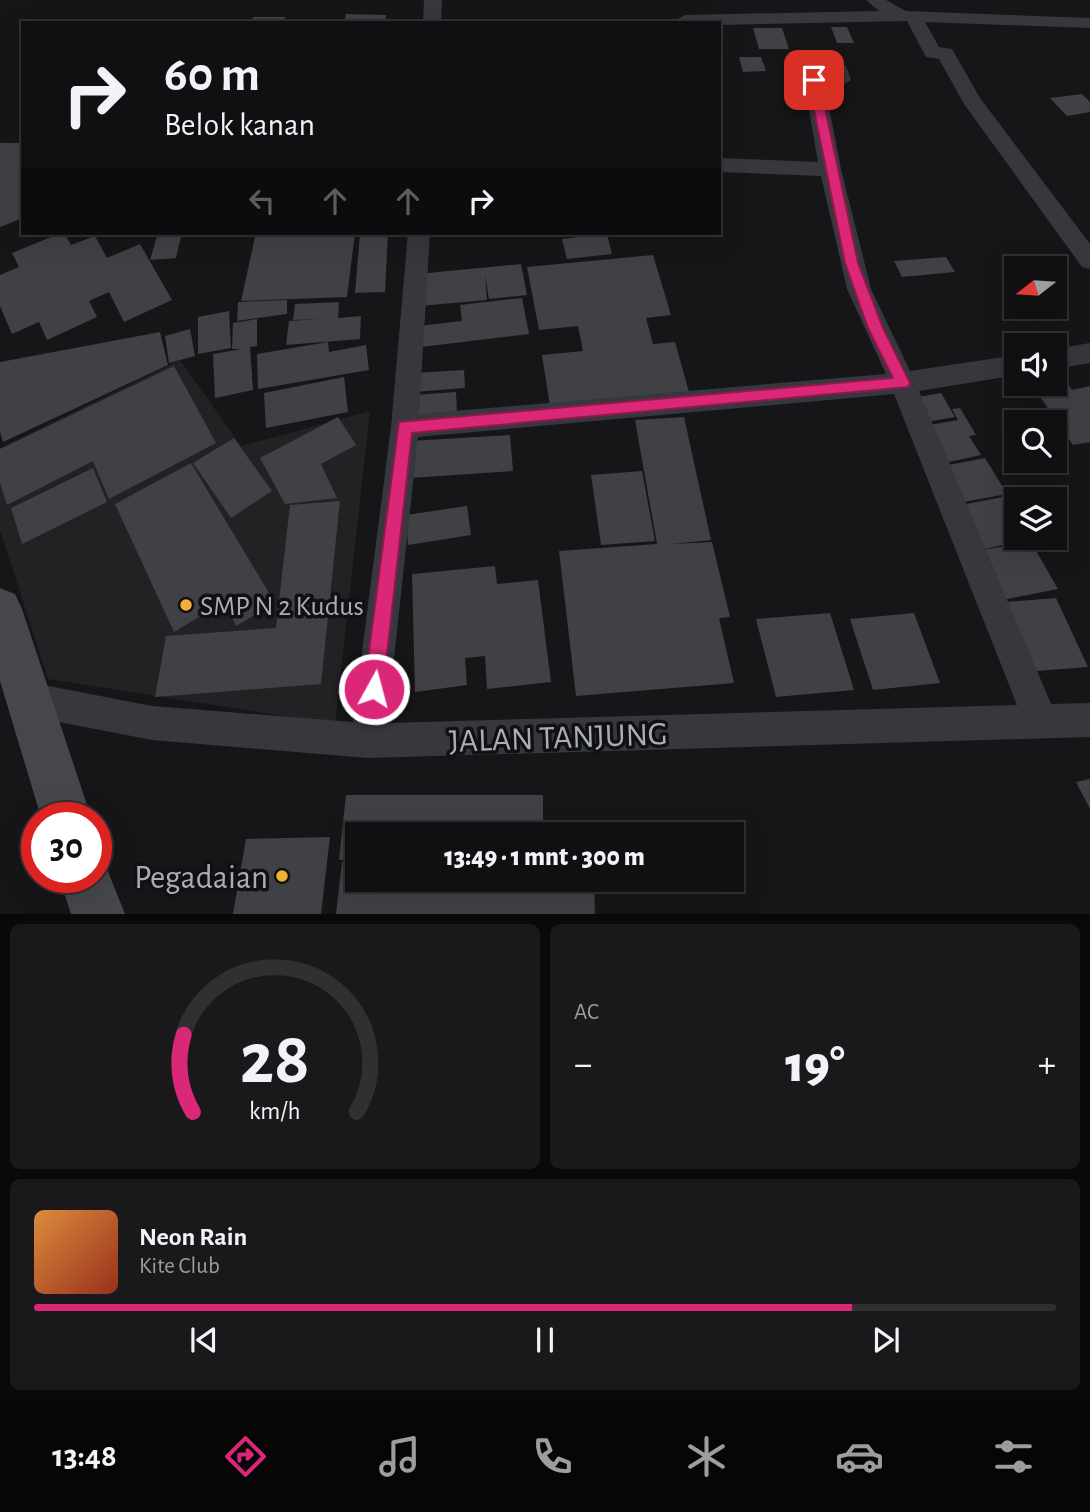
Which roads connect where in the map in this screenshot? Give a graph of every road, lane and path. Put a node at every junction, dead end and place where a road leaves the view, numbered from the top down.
1 (433, 0) edge
2 (677, 0) edge
3 (875, 0) edge
4 (909, 16) junction
5 (432, 21) edge
6 (683, 21) edge
7 (1090, 23) edge
8 (837, 66) dead end
9 (721, 165) edge
10 (830, 169) junction
11 (419, 235) edge
12 (1090, 261) edge
13 (1090, 353) edge
14 (1067, 357) edge
15 (1004, 367) edge
16 (903, 383) junction
17 (405, 427) junction
18 (0, 609) edge
19 (14, 698) edge
20 (1090, 720) edge
21 (1041, 722) junction
22 (368, 741) junction
23 (59, 802) edge
24 (91, 893) edge
25 (98, 914) edge

1 - 5 street
2 - 6 street
3 - 4 street
4 - 6 street
4 - 7 street
4 - 12 street
8 - 10 street
9 - 10 street
10 - 16 street
11 - 17 street
13 - 14 street
15 - 16 street
16 - 17 street
16 - 21 street
17 - 22 street
18 - 19 main road
19 - 22 street, JALAN TANJUNG
19 - 23 main road
20 - 21 street, JALAN TANJUNG
21 - 22 street, JALAN TANJUNG
24 - 25 main road

